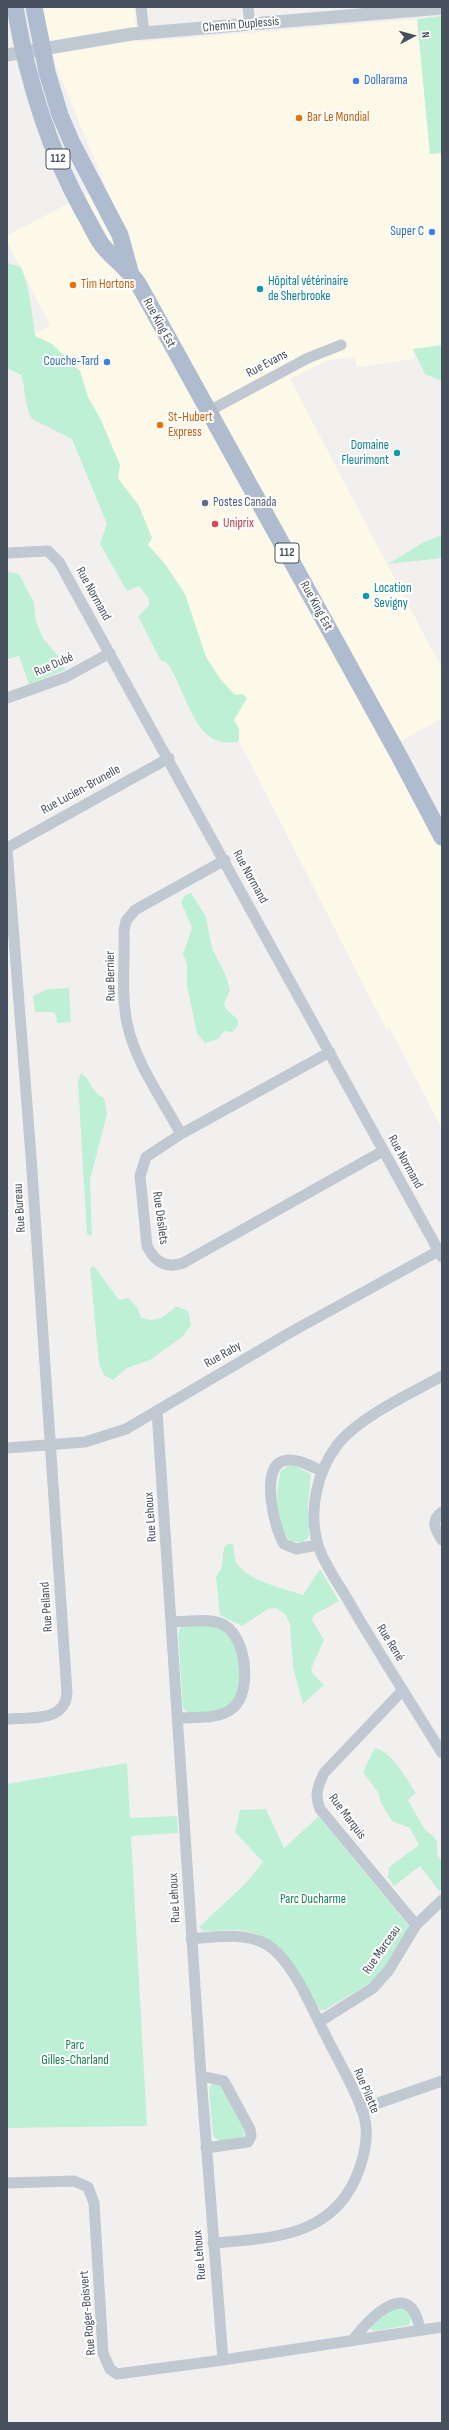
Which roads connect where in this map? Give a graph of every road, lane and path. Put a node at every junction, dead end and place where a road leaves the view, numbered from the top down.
1 (15, 7) edge
2 (34, 7) edge
3 (141, 7) edge
4 (248, 7) edge
5 (442, 8) edge
6 (250, 24) junction
7 (144, 33) junction
8 (42, 48) junction
9 (15, 53) edge
10 (130, 271) junction
11 (341, 345) dead end
12 (209, 411) junction
13 (7, 553) edge
14 (110, 653) junction
15 (7, 698) edge
16 (168, 758) junction
17 (442, 837) edge
18 (7, 849) edge
19 (225, 860) junction
20 (330, 1052) junction
21 (181, 1134) junction
22 (383, 1151) junction
23 (441, 1253) edge
24 (442, 1376) edge
25 (157, 1411) junction
26 (50, 1445) junction
27 (7, 1448) edge
28 (322, 1471) junction
29 (442, 1512) edge
30 (442, 1540) edge
31 (318, 1545) junction
32 (171, 1622) junction
33 (403, 1690) junction
34 (178, 1718) junction
35 (7, 1719) edge
36 (442, 1753) edge
37 (442, 1900) edge
38 (416, 1925) junction
39 (191, 1939) junction
40 (318, 2022) junction
41 (200, 2076) junction
42 (442, 2081) edge
43 (362, 2109) junction
44 (206, 2148) junction
45 (7, 2183) edge
46 (213, 2243) junction
47 (442, 2327) edge
48 (420, 2330) junction
49 (353, 2340) junction
50 (223, 2360) junction

1 - 9 main road, Rue King Est / 112
2 - 8 main road, Rue King Est / 112
3 - 7 street
4 - 6 street
5 - 6 street, Chemin Duplessis
6 - 7 street, Chemin Duplessis
7 - 8 street, Chemin Duplessis
8 - 9 street, Chemin Duplessis
8 - 10 main road, Rue King Est / 112
9 - 10 main road, Rue King Est / 112
10 - 12 main road, Rue King Est / 112
11 - 12 street, Rue Evans
12 - 17 main road, Rue King Est / 112
13 - 14 street, Rue Normand
14 - 15 street, Rue Dubé
14 - 16 street, Rue Normand
16 - 18 street, Rue Lucien-Brunelle
16 - 19 street, Rue Normand
18 - 26 street, Rue Bureau
19 - 20 street, Rue Normand
19 - 21 street, Rue Bernier
20 - 21 street, Rue Désilets
20 - 22 street, Rue Normand
21 - 22 street, Rue Désilets
22 - 23 street, Rue Normand
23 - 25 street, Rue Raby
24 - 28 street, Rue René
25 - 26 street, Rue Raby
25 - 32 street, Rue Lehoux
26 - 27 street, Rue Raby
26 - 35 street, Rue Pelland
28 - 31 street, Rue René
28 - 31 street
29 - 30 street
31 - 33 street, Rue René
32 - 34 street, Rue Lehoux
32 - 34 street
33 - 36 street, Rue René
33 - 38 street, Rue Marquis
34 - 39 street, Rue Lehoux
37 - 38 street, Rue Marceau
38 - 40 street, Rue Marceau
39 - 40 street, Rue Pilette
39 - 41 street, Rue Lehoux
40 - 43 street, Rue Pilette
41 - 44 street, Rue Lehoux
41 - 44 street
42 - 43 street
43 - 46 street, Rue Pilette
44 - 46 street, Rue Lehoux
45 - 50 street, Rue Roger-Boisvert
46 - 50 street, Rue Lehoux
47 - 48 street, Rue Roger-Boisvert
48 - 49 street, Rue Roger-Boisvert
48 - 49 street
49 - 50 street, Rue Roger-Boisvert

